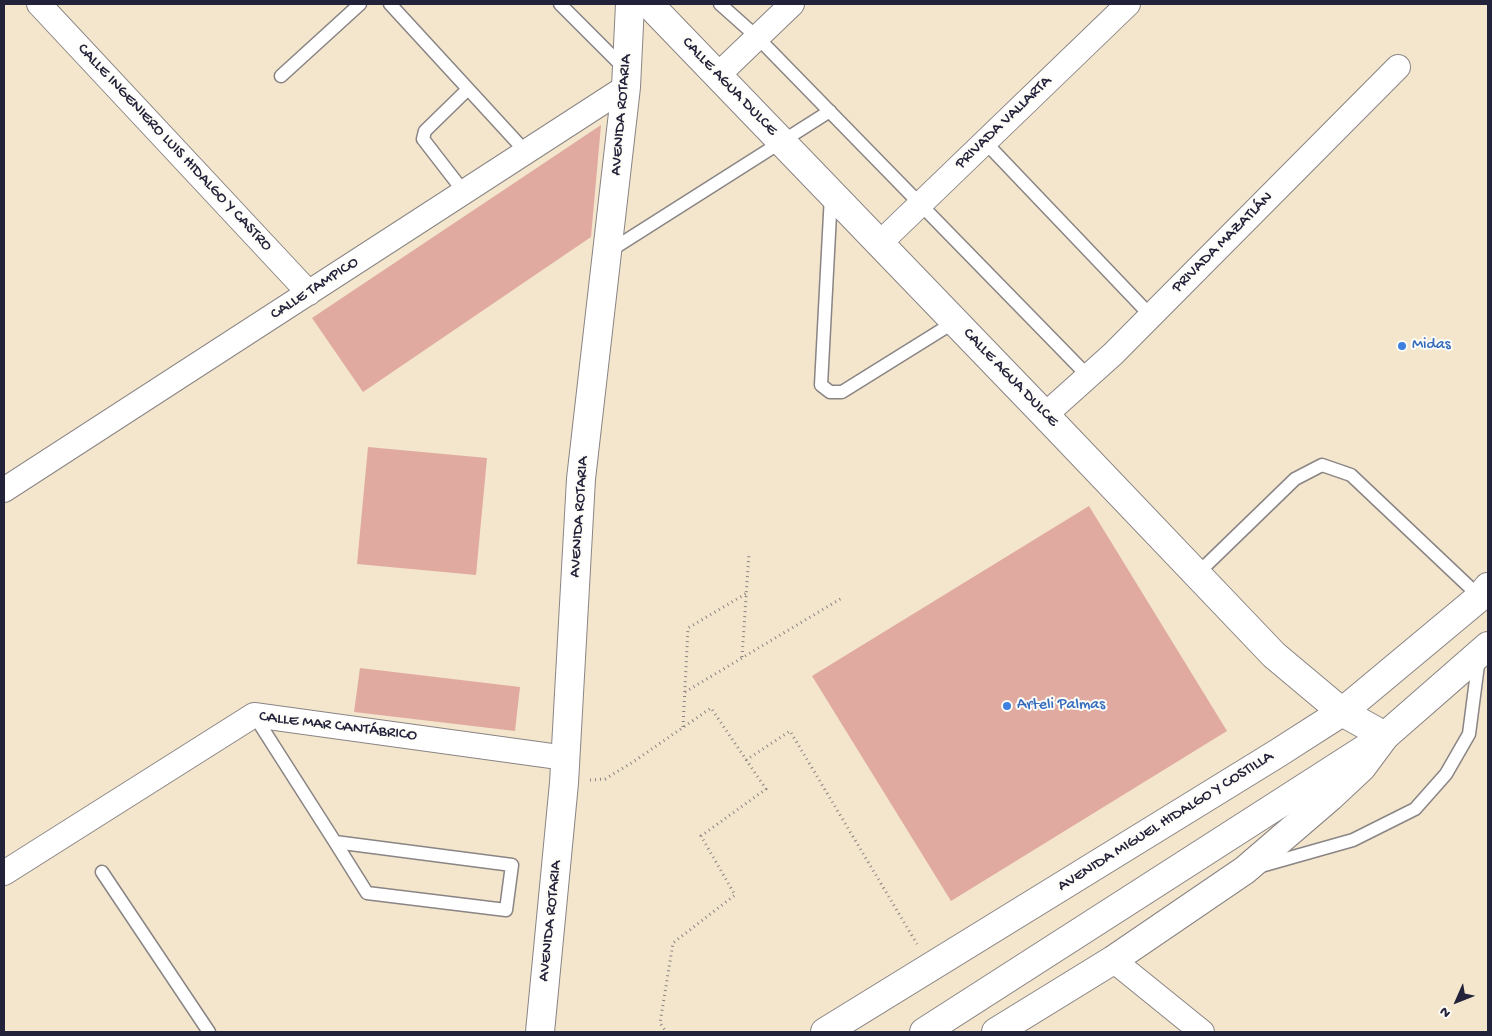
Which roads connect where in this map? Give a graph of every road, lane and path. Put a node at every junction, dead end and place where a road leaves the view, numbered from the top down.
1 (39, 4) edge
2 (360, 4) edge
3 (390, 4) edge
4 (560, 4) edge
5 (630, 4) edge
6 (649, 4) edge
7 (720, 4) edge
8 (792, 4) edge
9 (1128, 4) edge
10 (757, 37) junction
11 (1398, 67) dead end
12 (718, 75) junction
13 (281, 76) dead end
14 (627, 79) junction
15 (468, 89) junction
16 (830, 111) junction
17 (782, 141) junction
18 (985, 142) junction
19 (526, 152) junction
20 (464, 192) junction
21 (831, 192) junction
22 (921, 204) junction
23 (880, 243) junction
24 (608, 252) junction
25 (308, 293) junction
26 (1151, 316) junction
27 (956, 322) junction
28 (1088, 376) junction
29 (1046, 415) junction
30 (4, 490) edge
31 (749, 553) dead end
32 (1197, 574) junction
33 (1484, 592) edge
34 (747, 594) junction
35 (842, 598) dead end
36 (1484, 650) edge
37 (742, 658) junction
38 (685, 692) junction
39 (1342, 712) junction
40 (254, 715) junction
41 (684, 727) junction
42 (1385, 736) junction
43 (746, 760) junction
44 (565, 770) junction
45 (335, 842) junction
46 (1244, 870) junction
47 (102, 872) dead end
48 (4, 873) edge
49 (1113, 960) junction
50 (931, 967) junction
51 (209, 1032) edge
52 (540, 1032) edge
53 (666, 1032) edge
54 (825, 1032) edge
55 (924, 1032) edge
56 (996, 1032) edge
57 (1202, 1032) edge

1 - 25 street, CALLE INGENIERO LUIS HIDALGO Y CASTRO
2 - 13 lane
3 - 15 lane
4 - 14 lane
5 - 14 main road, AVENIDA ROTARIA
6 - 12 main road, CALLE AGUA DULCE
7 - 10 lane
8 - 10 street
9 - 18 street, PRIVADA VALLARTA
10 - 12 street
10 - 16 lane
11 - 26 street, PRIVADA MAZATLÁN
12 - 17 main road, CALLE AGUA DULCE
14 - 19 street, CALLE TAMPICO
14 - 24 main road, AVENIDA ROTARIA
15 - 19 lane
15 - 20 lane
16 - 17 lane
16 - 22 lane
17 - 21 main road, CALLE AGUA DULCE
17 - 24 lane
18 - 22 street, PRIVADA VALLARTA
18 - 26 lane
19 - 20 street, CALLE TAMPICO
20 - 25 street, CALLE TAMPICO
21 - 23 main road, CALLE AGUA DULCE
21 - 27 lane
22 - 23 street, PRIVADA VALLARTA
22 - 28 lane
23 - 27 main road, CALLE AGUA DULCE
24 - 44 main road, AVENIDA ROTARIA
25 - 30 street, CALLE TAMPICO
26 - 28 street, PRIVADA MAZATLÁN
27 - 29 main road, CALLE AGUA DULCE
28 - 29 street, PRIVADA MAZATLÁN
29 - 32 main road, CALLE AGUA DULCE
31 - 34 path
32 - 33 lane
32 - 39 main road, CALLE AGUA DULCE
33 - 39 main road, AVENIDA MIGUEL HIDALGO Y COSTILLA
34 - 37 path
34 - 38 path
35 - 37 path
36 - 42 main road
36 - 46 lane
37 - 38 path
38 - 41 path
39 - 42 main road, CALLE AGUA DULCE
39 - 50 main road, AVENIDA MIGUEL HIDALGO Y COSTILLA
40 - 44 street, CALLE MAR CANTÁBRICO
40 - 45 lane
40 - 48 street, CALLE MAR CANTÁBRICO
41 - 43 path
41 - 44 path
42 - 46 main road
42 - 55 main road
43 - 50 path
43 - 53 path
44 - 52 main road, AVENIDA ROTARIA
45 - 45 lane
46 - 49 main road
47 - 51 lane
49 - 56 main road
49 - 57 street
50 - 54 main road, AVENIDA MIGUEL HIDALGO Y COSTILLA

